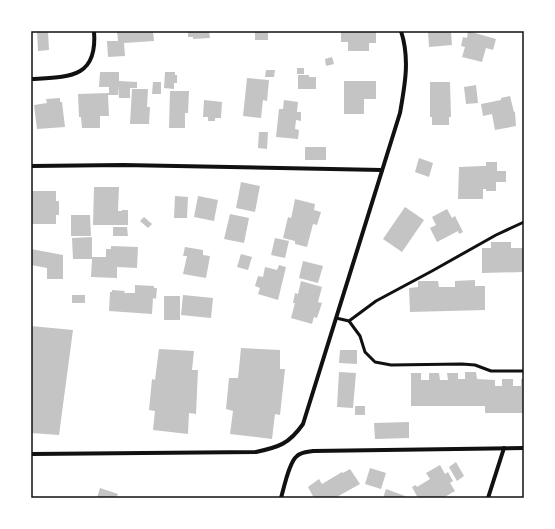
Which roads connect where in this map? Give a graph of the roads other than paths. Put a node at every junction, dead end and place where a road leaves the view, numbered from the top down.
1 (94, 31) edge
2 (400, 31) edge
3 (31, 79) edge
4 (31, 166) edge
5 (382, 170) junction
6 (524, 222) edge
7 (336, 318) junction
8 (349, 321) junction
9 (524, 371) edge
10 (504, 448) junction
11 (524, 448) edge
12 (31, 454) edge
13 (281, 498) edge
14 (488, 498) edge

1 - 3 street
2 - 5 street
4 - 5 street
5 - 7 street
6 - 8 lane
7 - 8 lane
7 - 12 street
8 - 9 lane
10 - 11 street
10 - 13 street
10 - 14 street

